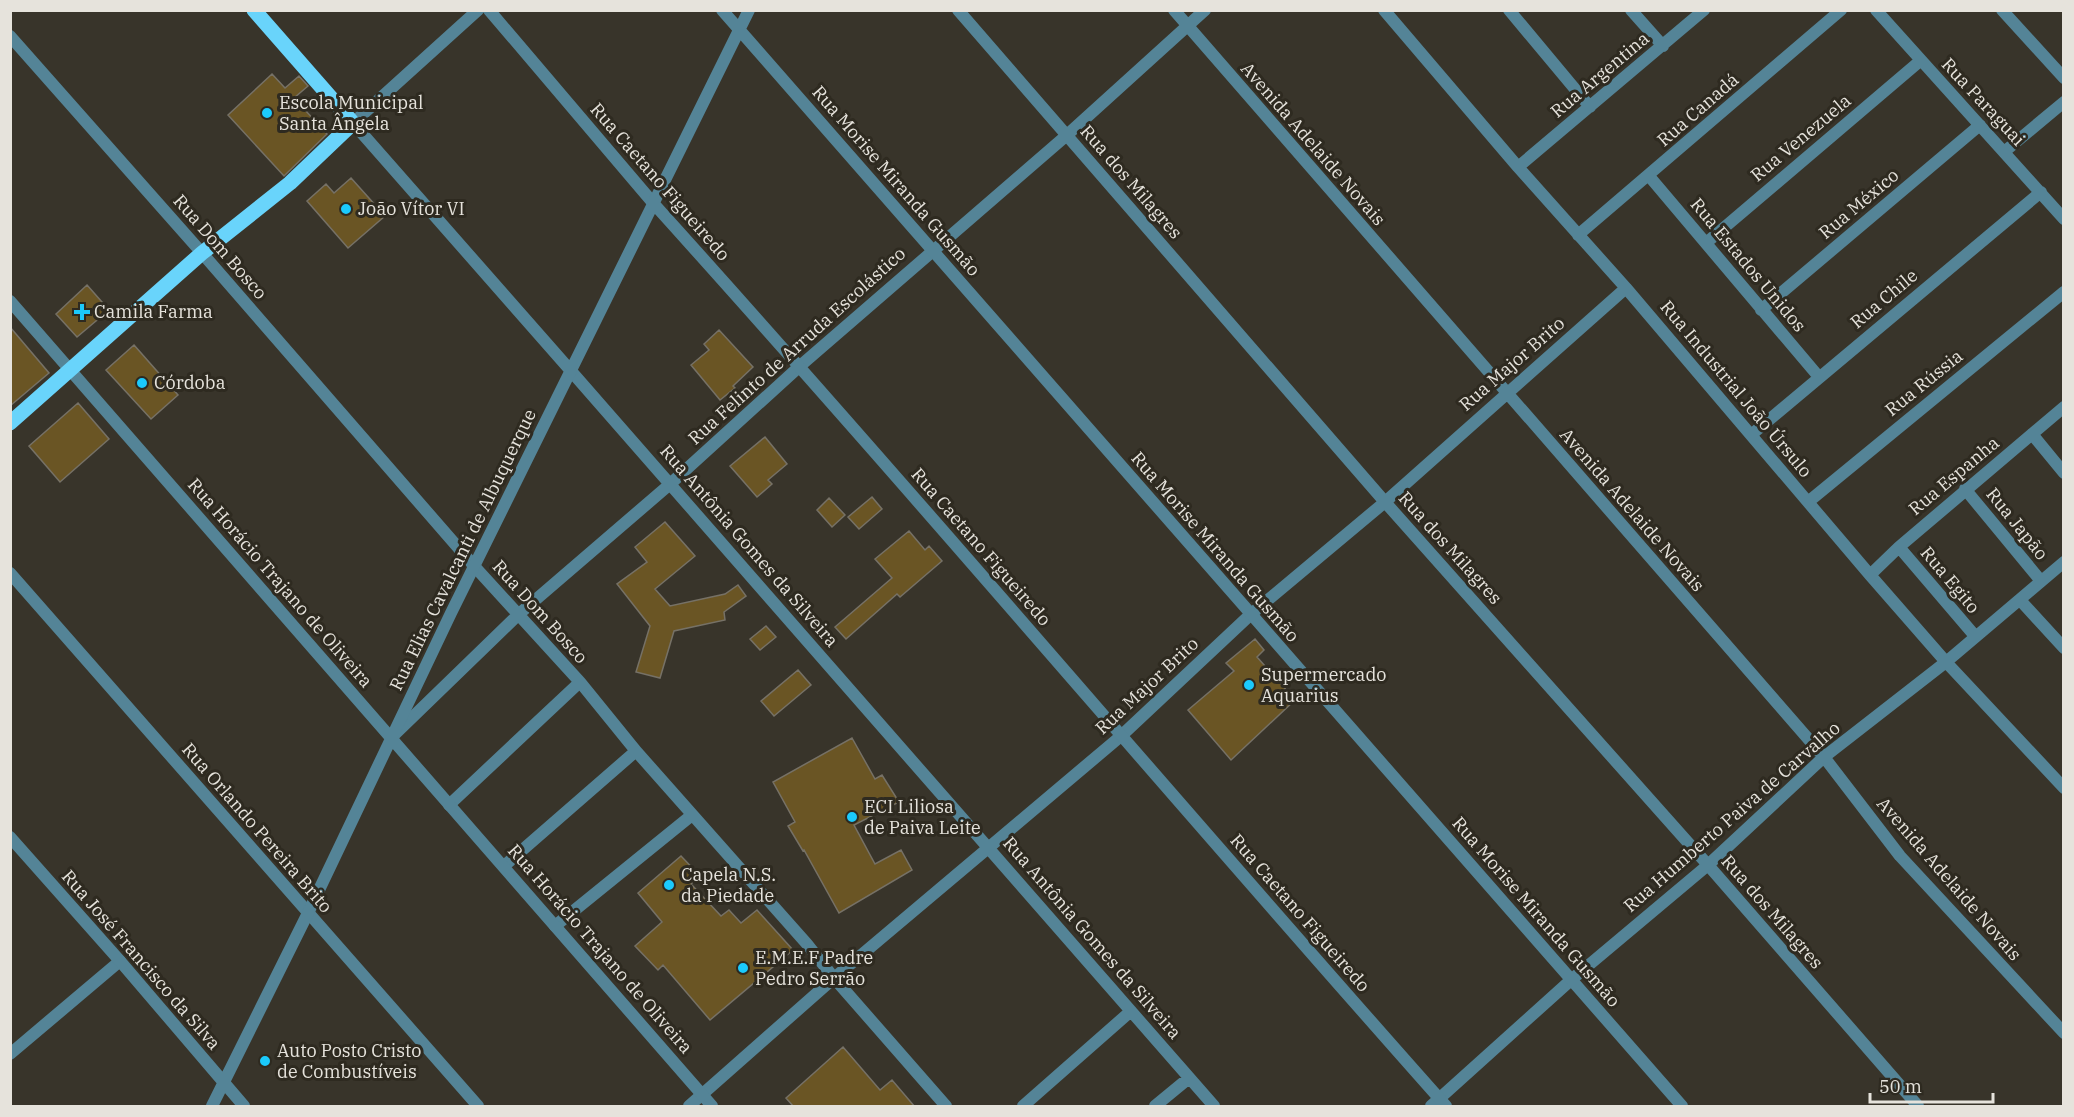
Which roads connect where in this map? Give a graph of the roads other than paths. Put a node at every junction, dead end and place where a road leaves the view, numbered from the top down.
1 (254, 10) edge
2 (478, 10) edge
3 (489, 10) edge
4 (722, 10) edge
5 (749, 10) edge
6 (958, 10) edge
7 (1174, 10) edge
8 (1205, 10) edge
9 (1384, 10) edge
10 (1509, 10) edge
11 (1631, 10) edge
12 (1704, 10) edge
13 (1840, 10) edge
14 (1876, 10) edge
15 (2002, 10) edge
16 (1188, 26) junction
17 (740, 30) junction
18 (10, 36) edge
19 (1663, 46) junction
20 (1920, 61) junction
21 (2064, 78) edge
22 (2064, 102) edge
23 (1590, 107) junction
24 (353, 123) junction
25 (1980, 125) junction
26 (1066, 135) junction
27 (2004, 152) junction
28 (1518, 167) junction
29 (1649, 176) junction
30 (2041, 192) junction
31 (654, 204) junction
32 (2064, 219) edge
33 (1578, 235) junction
34 (1706, 243) junction
35 (933, 249) junction
36 (202, 253) junction
37 (1626, 288) junction
38 (2064, 292) edge
39 (10, 301) edge
40 (1761, 310) junction
41 (800, 366) junction
42 (70, 369) junction
43 (571, 371) junction
44 (1819, 377) junction
45 (1506, 393) junction
46 (2064, 407) edge
47 (10, 423) edge
48 (2032, 434) junction
49 (1751, 435) junction
50 (2064, 473) edge
51 (669, 485) junction
52 (1965, 489) junction
53 (1385, 502) junction
54 (1808, 502) junction
55 (1899, 547) junction
56 (2064, 562) edge
57 (475, 567) junction
58 (10, 573) edge
59 (1870, 575) junction
60 (2041, 581) junction
61 (2020, 600) junction
62 (519, 614) junction
63 (1250, 615) junction
64 (1975, 636) junction
65 (2064, 648) edge
66 (1946, 662) junction
67 (580, 682) junction
68 (1121, 736) junction
69 (391, 738) junction
70 (636, 751) junction
71 (1824, 757) junction
72 (2064, 788) edge
73 (449, 805) junction
74 (692, 815) junction
75 (10, 837) edge
76 (987, 849) junction
77 (1708, 865) junction
78 (504, 866) junction
79 (308, 913) junction
80 (555, 926) junction
81 (120, 961) junction
82 (834, 978) junction
83 (1571, 980) junction
84 (1131, 1011) junction
85 (2064, 1033) edge
86 (10, 1054) edge
87 (1189, 1078) junction
88 (224, 1083) junction
89 (702, 1095) junction
90 (1439, 1104) edge
91 (212, 1107) edge
92 (244, 1107) edge
93 (478, 1107) edge
94 (689, 1107) edge
95 (712, 1107) edge
96 (946, 1107) edge
97 (1023, 1107) edge
98 (1155, 1107) edge
99 (1214, 1107) edge
100 (1682, 1107) edge
101 (1918, 1107) edge

1 - 24 main road, Rua Antônia Gomes da Silveira
2 - 24 street
3 - 31 street, Rua Caetano Figueiredo
4 - 17 street, Rua Morise Miranda Gusmão
5 - 17 street, Rua Elias Cavalcanti de Albuquerque
6 - 26 street, Rua dos Milagres
7 - 16 street, Avenida Adelaide Novais
8 - 16 street, Rua Felinto de Arruda Escolástico
9 - 28 street, Rua Industrial João Úrsulo
10 - 23 street
11 - 19 street
12 - 19 street, Rua Argentina
13 - 29 street, Rua Canadá
14 - 20 street, Rua Paraguai
15 - 21 street
16 - 26 street, Rua Felinto de Arruda Escolástico
16 - 45 street, Avenida Adelaide Novais
17 - 31 street, Rua Elias Cavalcanti de Albuquerque
17 - 35 street, Rua Morise Miranda Gusmão
18 - 36 street, Rua Dom Bosco
19 - 23 street, Rua Argentina
20 - 25 street, Rua Paraguai
20 - 34 street, Rua Venezuela
22 - 27 street
23 - 28 street, Rua Argentina
24 - 36 main road
24 - 43 street, Rua Antônia Gomes da Silveira
25 - 27 street, Rua Paraguai
25 - 40 street, Rua México
26 - 35 street, Rua Felinto de Arruda Escolástico
26 - 53 street, Rua dos Milagres
27 - 30 street, Rua Paraguai
28 - 33 street, Rua Industrial João Úrsulo
29 - 33 street, Rua Canadá
29 - 34 street, Rua Estados Unidos
30 - 32 street, Rua Paraguai
30 - 44 street, Rua Chile
31 - 41 street, Rua Caetano Figueiredo
31 - 43 street, Rua Elias Cavalcanti de Albuquerque
33 - 37 street, Rua Industrial João Úrsulo
34 - 40 street, Rua Estados Unidos
35 - 41 street, Rua Felinto de Arruda Escolástico
35 - 63 street, Rua Morise Miranda Gusmão
36 - 42 main road
36 - 57 street, Rua Dom Bosco
37 - 45 street, Rua Major Brito
37 - 49 street, Rua Industrial João Úrsulo
38 - 54 street, Rua Rússia
39 - 42 street, Rua Horácio Trajano de Oliveira
40 - 44 street, Rua Estados Unidos
41 - 51 street, Rua Felinto de Arruda Escolástico
41 - 68 street, Rua Caetano Figueiredo
42 - 47 main road
42 - 69 street, Rua Horácio Trajano de Oliveira
43 - 51 street, Rua Antônia Gomes da Silveira
43 - 57 street, Rua Elias Cavalcanti de Albuquerque
44 - 49 street, Rua Chile
45 - 53 street, Rua Major Brito
45 - 71 street, Avenida Adelaide Novais
46 - 48 street, Rua Espanha
48 - 50 street
48 - 52 street, Rua Espanha
49 - 54 street, Rua Industrial João Úrsulo
51 - 62 street, Rua Felinto de Arruda Escolástico
51 - 76 street, Rua Antônia Gomes da Silveira
52 - 55 street, Rua Espanha
52 - 60 street, Rua Japão
53 - 63 street, Rua Major Brito
53 - 77 street, Rua dos Milagres
54 - 59 street, Rua Industrial João Úrsulo
55 - 59 street, Rua Espanha
55 - 64 street, Rua Egito
56 - 60 street, Rua Humberto Paiva de Carvalho
57 - 62 street, Rua Dom Bosco
57 - 69 street, Rua Elias Cavalcanti de Albuquerque
58 - 79 street, Rua Orlando Pereira Brito
59 - 66 street, Rua Industrial João Úrsulo
60 - 61 street, Rua Humberto Paiva de Carvalho
61 - 64 street, Rua Humberto Paiva de Carvalho
61 - 65 street
62 - 67 street, Rua Dom Bosco
62 - 69 street, Rua Felinto de Arruda Escolástico
63 - 68 street, Rua Major Brito
63 - 83 street, Rua Morise Miranda Gusmão
64 - 66 street, Rua Humberto Paiva de Carvalho
66 - 71 street, Rua Humberto Paiva de Carvalho
66 - 72 street, Rua Industrial João Úrsulo
67 - 70 street, Rua Dom Bosco
67 - 73 street
68 - 76 street, Rua Major Brito
68 - 90 street, Rua Caetano Figueiredo
69 - 73 street, Rua Horácio Trajano de Oliveira
69 - 79 street, Rua Elias Cavalcanti de Albuquerque
70 - 74 street, Rua Dom Bosco
70 - 78 street
71 - 77 street, Rua Humberto Paiva de Carvalho
71 - 85 street, Avenida Adelaide Novais
73 - 78 street, Rua Horácio Trajano de Oliveira
74 - 80 street
74 - 82 street, Rua Dom Bosco
75 - 81 street, Rua José Francisco da Silva
76 - 82 street, Rua Major Brito
76 - 84 street, Rua Antônia Gomes da Silveira
77 - 83 street, Rua Humberto Paiva de Carvalho
77 - 101 street, Rua dos Milagres
78 - 80 street, Rua Horácio Trajano de Oliveira
79 - 88 street, Rua Elias Cavalcanti de Albuquerque
79 - 93 street, Rua Orlando Pereira Brito
80 - 89 street, Rua Horácio Trajano de Oliveira
81 - 86 street
81 - 88 street, Rua José Francisco da Silva
82 - 89 street, Rua Major Brito
82 - 96 street, Rua Dom Bosco
83 - 90 street, Rua Humberto Paiva de Carvalho
83 - 100 street, Rua Morise Miranda Gusmão
84 - 87 street, Rua Antônia Gomes da Silveira
84 - 97 street
87 - 98 street
87 - 99 street, Rua Antônia Gomes da Silveira
88 - 91 street, Rua Elias Cavalcanti de Albuquerque
88 - 92 street, Rua José Francisco da Silva
89 - 94 street, Rua Major Brito
89 - 95 street, Rua Horácio Trajano de Oliveira

